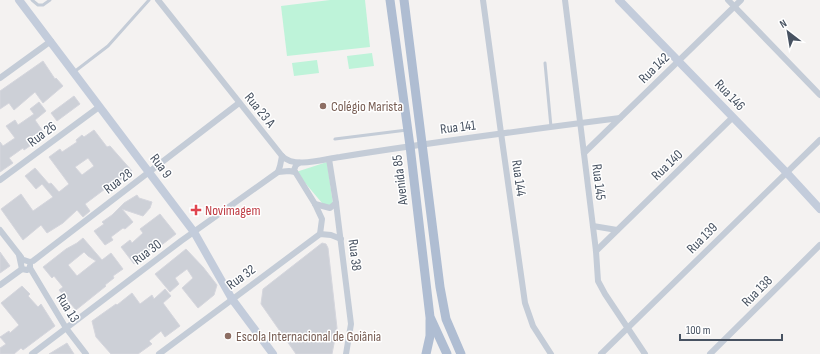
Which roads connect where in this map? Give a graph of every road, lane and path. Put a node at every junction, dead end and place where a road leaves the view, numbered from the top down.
1 (19, 0) edge
2 (32, 0) edge
3 (50, 0) edge
4 (149, 0) edge
5 (158, 0) edge
6 (390, 0) edge
7 (404, 0) edge
8 (483, 0) edge
9 (565, 0) edge
10 (619, 0) edge
11 (728, 0) edge
12 (741, 0) edge
13 (734, 6) junction
14 (51, 41) junction
15 (679, 61) junction
16 (545, 63) dead end
17 (74, 72) junction
18 (0, 78) edge
19 (820, 95) edge
20 (239, 103) junction
21 (99, 107) junction
22 (733, 117) junction
23 (620, 118) junction
24 (580, 123) junction
25 (551, 127) junction
26 (408, 130) junction
27 (501, 134) junction
28 (335, 139) dead end
29 (820, 140) edge
30 (423, 143) junction
31 (410, 146) junction
32 (584, 153) junction
33 (282, 156) junction
34 (328, 159) junction
35 (299, 163) junction
36 (150, 172) junction
37 (278, 172) junction
38 (295, 172) junction
39 (786, 172) junction
40 (0, 180) edge
41 (336, 203) junction
42 (316, 204) junction
43 (820, 210) edge
44 (593, 226) junction
45 (0, 230) edge
46 (617, 230) junction
47 (194, 232) junction
48 (320, 234) junction
49 (341, 239) junction
50 (820, 245) edge
51 (596, 251) junction
52 (27, 266) junction
53 (0, 285) edge
54 (232, 299) junction
55 (430, 317) junction
56 (66, 328) junction
57 (628, 328) junction
58 (32, 354) edge
59 (86, 354) edge
60 (159, 354) edge
61 (268, 354) edge
62 (273, 354) edge
63 (346, 354) edge
64 (426, 354) edge
65 (447, 354) edge
66 (462, 354) edge
67 (552, 354) edge
68 (601, 354) edge
69 (645, 354) edge
70 (710, 354) edge

1 - 14 street, Rua 9
2 - 3 lane
4 - 17 lane
5 - 20 street, Rua 23 A
6 - 26 main road, Avenida 85
7 - 30 main road, Avenida 85
8 - 27 street, Rua 144
9 - 24 street, Rua 145
10 - 15 street, Rua 146
11 - 13 street
12 - 13 street, Rua 142
13 - 15 street, Rua 142
13 - 19 street
14 - 17 street, Rua 9
14 - 18 street
15 - 22 street, Rua 146
15 - 23 street, Rua 142
16 - 25 lane
17 - 21 street, Rua 9
20 - 33 street, Rua 23 A
20 - 36 street, Rua 28
21 - 36 street, Rua 9
21 - 40 street, Rua 26
22 - 39 street, Rua 146
22 - 46 street, Rua 140
23 - 24 street, Rua 141
23 - 32 street, Rua 142
24 - 25 street, Rua 141
24 - 32 street, Rua 145
25 - 27 street, Rua 141
26 - 28 lane
26 - 31 main road, Avenida 85
27 - 30 street, Rua 141
27 - 67 street, Rua 144
29 - 39 street, Rua 139
30 - 31 street, Rua 141
30 - 66 main road, Avenida 85
31 - 34 street, Rua 141
31 - 55 main road, Avenida 85
32 - 44 street, Rua 145
33 - 35 street, Rua 23 A
33 - 37 street
34 - 35 street, Rua 141
34 - 41 street, Rua 38
35 - 38 street
36 - 47 street, Rua 9
36 - 52 street, Rua 28
37 - 38 street
37 - 47 street, Rua 30
38 - 42 street
39 - 43 street, Rua 146
39 - 57 street, Rua 139
41 - 42 street
41 - 49 street, Rua 38
42 - 48 street
44 - 46 street
44 - 51 street, Rua 145
45 - 52 street, Rua 13
46 - 51 street, Rua 140
47 - 54 street, Rua 9
47 - 56 street, Rua 30
48 - 49 street
48 - 54 street, Rua 32
49 - 63 street, Rua 38
50 - 70 street, Rua 138
51 - 57 street, Rua 145
52 - 53 street, Rua 28
52 - 56 street, Rua 13
54 - 60 street, Rua 32
54 - 62 street, Rua 9
55 - 64 main road
55 - 65 main road, Avenida 85
56 - 58 street, Rua 30
56 - 59 street, Rua 13
57 - 68 street, Rua 139
57 - 69 street, Rua 145
61 - 62 street

